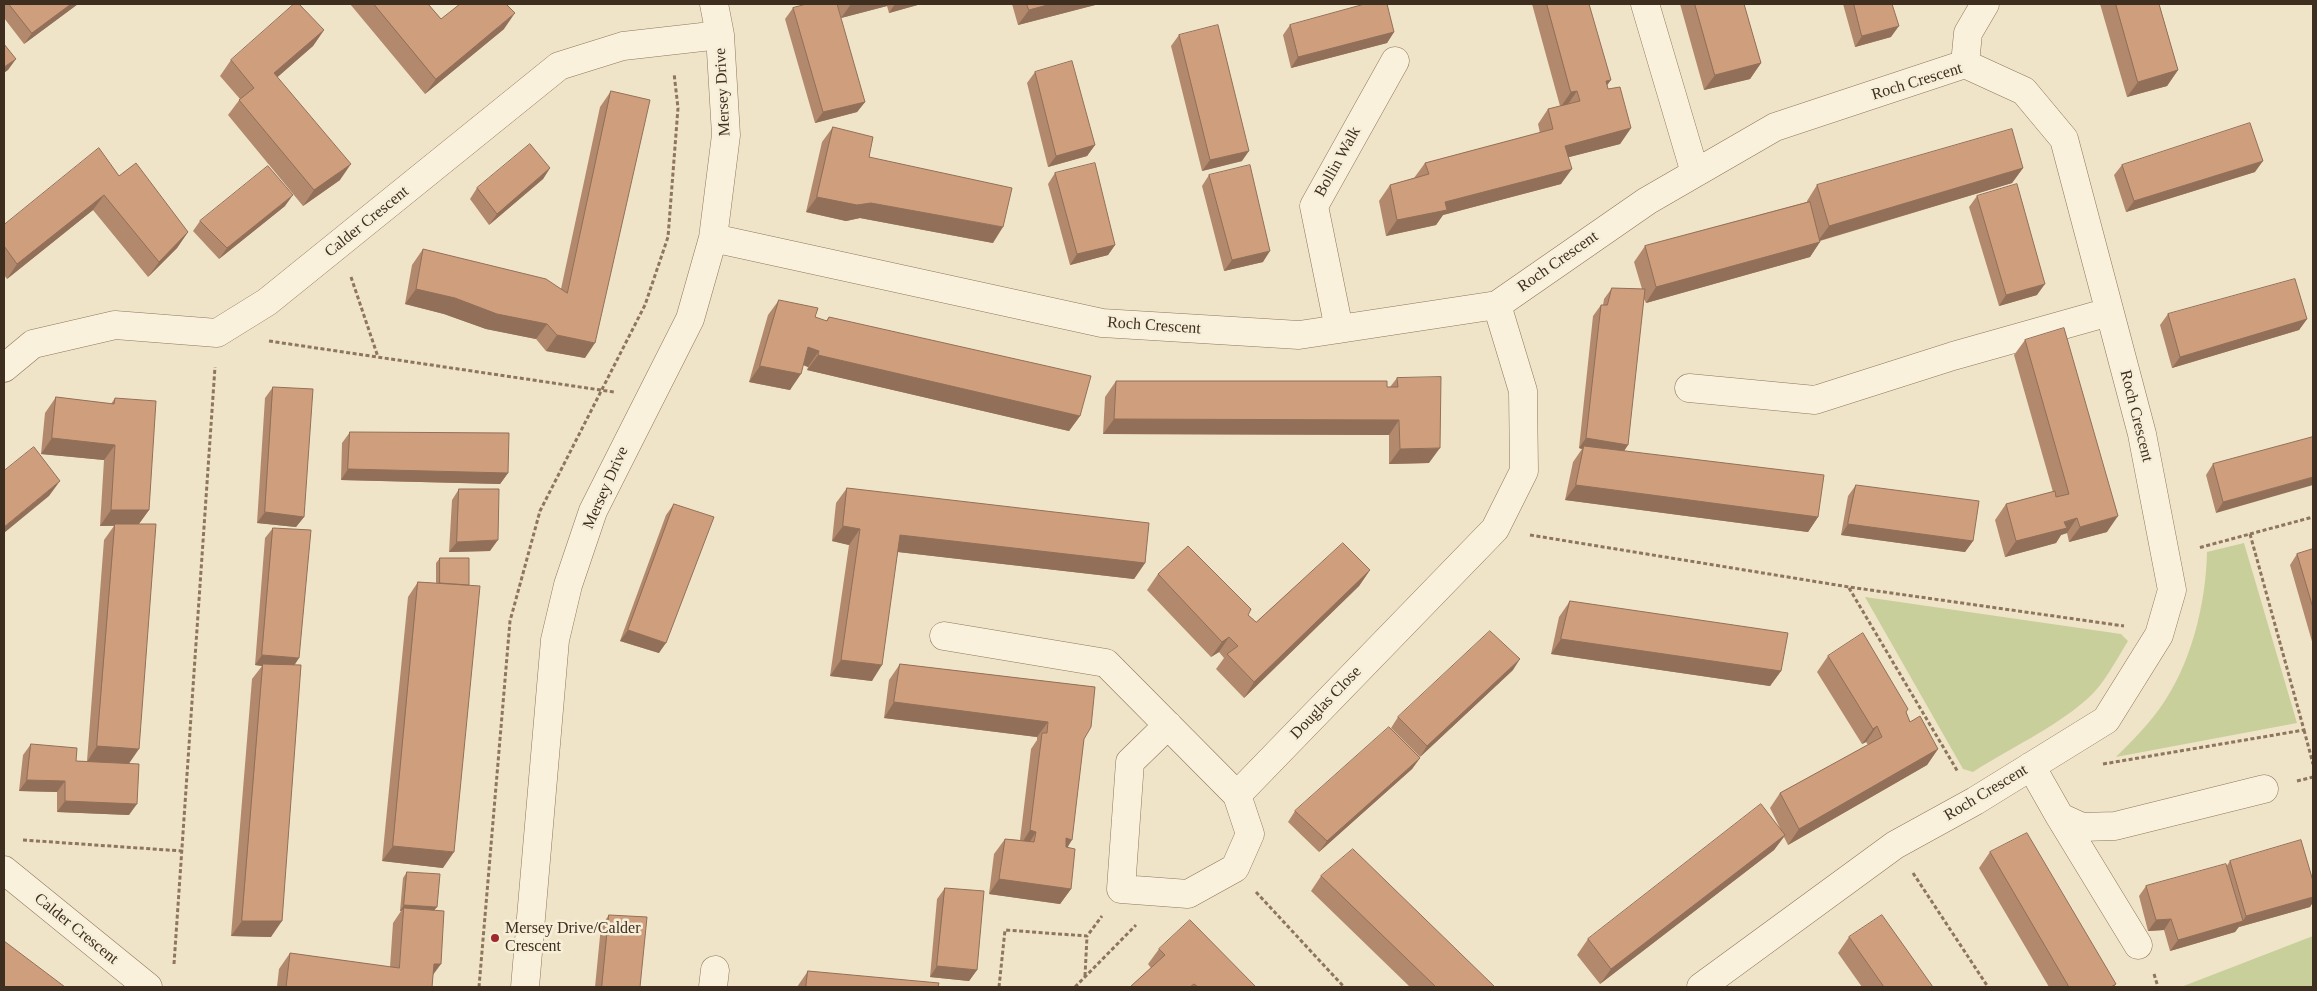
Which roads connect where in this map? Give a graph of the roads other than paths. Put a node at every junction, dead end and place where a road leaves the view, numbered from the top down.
1 (714, 4) edge
2 (1645, 4) edge
3 (1985, 4) edge
4 (720, 35) junction
5 (1394, 61) dead end
6 (1965, 64) junction
7 (1695, 173) junction
8 (713, 238) junction
9 (1497, 305) junction
10 (2109, 312) junction
11 (1339, 329) junction
12 (4, 368) edge
13 (1689, 388) dead end
14 (944, 636) dead end
15 (1168, 725) junction
16 (2031, 766) junction
17 (2264, 790) dead end
18 (1237, 795) junction
19 (2060, 817) junction
20 (4, 870) edge
21 (2138, 945) dead end
22 (148, 987) edge
23 (525, 987) edge
24 (1701, 987) edge

1 - 4 street, Mersey Drive
2 - 7 street
3 - 6 street
4 - 8 street, Mersey Drive
4 - 12 street, Calder Crescent
5 - 11 street, Bollin Walk
6 - 7 street, Roch Crescent
6 - 10 street, Roch Crescent
7 - 9 street, Roch Crescent
8 - 11 street, Roch Crescent
8 - 23 street, Mersey Drive
9 - 11 street, Roch Crescent
9 - 18 street, Douglas Close
10 - 13 street
10 - 16 street, Roch Crescent
14 - 15 street
15 - 18 street
15 - 18 street
16 - 19 street
16 - 24 street, Roch Crescent
17 - 19 street
19 - 21 street
20 - 22 street, Calder Crescent

